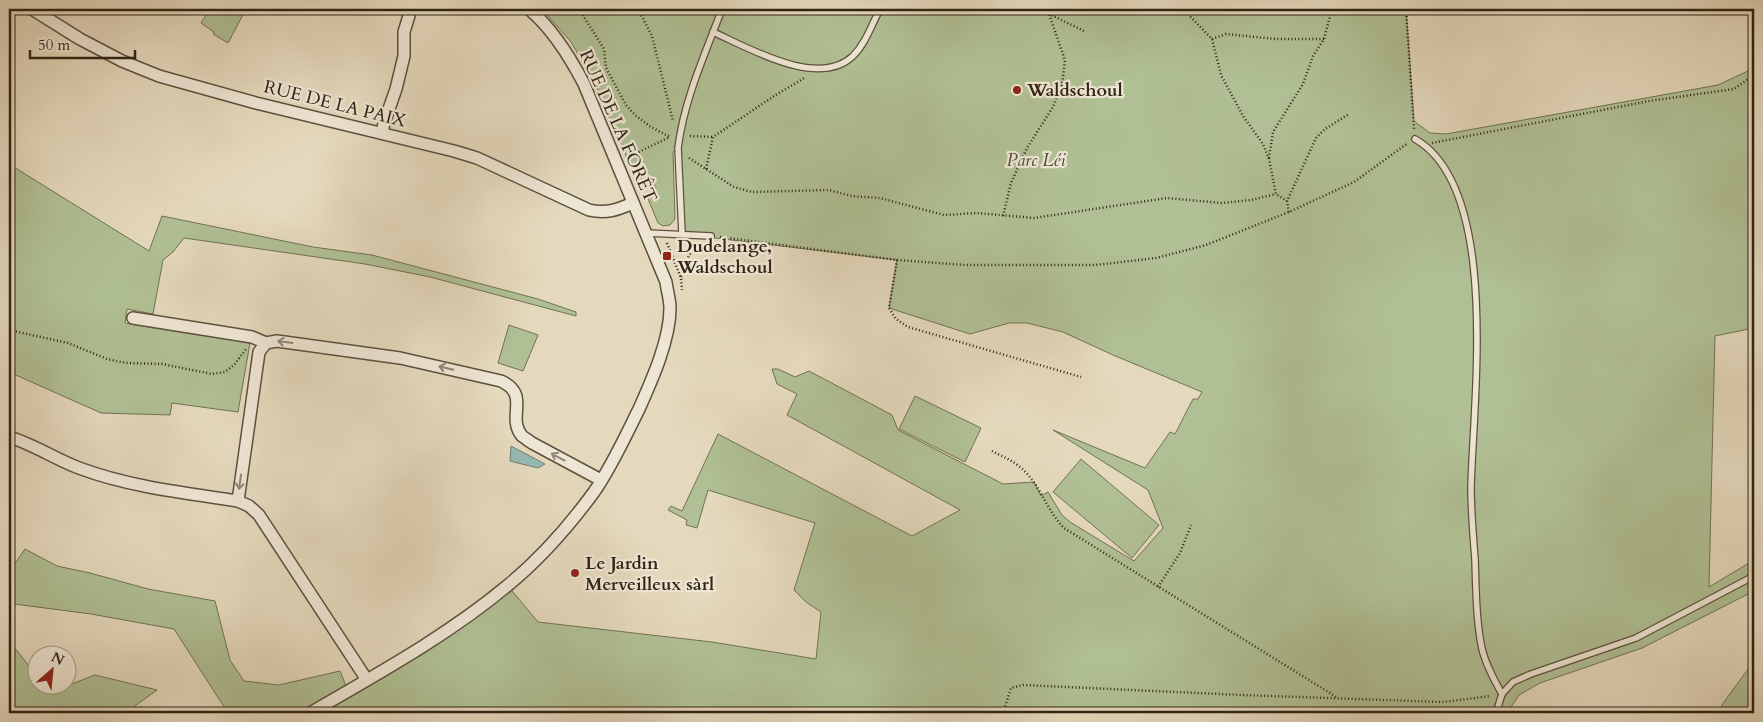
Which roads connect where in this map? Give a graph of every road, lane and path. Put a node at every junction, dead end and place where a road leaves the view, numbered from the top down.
1 (32, 9) edge
2 (411, 9) edge
3 (530, 9) edge
4 (568, 9) edge
5 (579, 9) edge
6 (639, 9) edge
7 (722, 9) edge
8 (880, 9) edge
9 (1039, 9) edge
10 (1183, 9) edge
11 (1332, 9) edge
12 (1406, 9) edge
13 (1049, 14) junction
14 (583, 15) junction
15 (1084, 31) dead end
16 (713, 32) junction
17 (1212, 39) junction
18 (1324, 39) junction
19 (820, 68) junction
20 (1754, 75) edge
21 (1349, 114) dead end
22 (382, 133) junction
23 (680, 135) junction
24 (713, 136) junction
25 (1415, 139) junction
26 (1424, 144) junction
27 (678, 148) junction
28 (1269, 159) junction
29 (616, 162) junction
30 (706, 169) junction
31 (1276, 194) junction
32 (1287, 201) junction
33 (634, 203) junction
34 (1289, 212) junction
35 (1003, 216) junction
36 (646, 233) junction
37 (662, 233) junction
38 (682, 234) junction
39 (711, 236) joint
40 (706, 244) dead end
41 (897, 260) junction
42 (680, 278) junction
43 (678, 285) dead end
44 (133, 318) dead end
45 (9, 330) edge
46 (266, 343) junction
47 (1081, 377) dead end
48 (9, 438) edge
49 (992, 451) dead end
50 (601, 480) junction
51 (238, 500) junction
52 (1191, 525) dead end
53 (1754, 576) edge
54 (1158, 587) junction
55 (367, 680) junction
56 (1502, 694) junction
57 (1340, 699) junction
58 (310, 713) edge
59 (1003, 713) edge
60 (1496, 713) edge

1 - 22 street, RUE DE LA PAIX
2 - 22 street
3 - 29 street, RUE DE LA FORÊT
4 - 14 path
5 - 14 path
6 - 23 path
7 - 16 lane, RUE DE LA FORÊT
8 - 19 lane
9 - 13 path
10 - 17 path
11 - 18 path
12 - 25 path
13 - 15 path
13 - 35 path
14 - 29 path
16 - 19 lane
16 - 23 lane, RUE DE LA FORÊT
17 - 18 path
17 - 28 path
18 - 28 path
19 - 24 path
20 - 26 path
21 - 32 path
22 - 33 street, RUE DE LA PAIX
23 - 24 path
23 - 27 lane, RUE DE LA FORÊT
24 - 30 path
25 - 26 lane
25 - 34 path
26 - 56 lane
27 - 30 path
27 - 38 lane, RUE DE LA FORÊT
28 - 31 path
29 - 33 street, RUE DE LA FORÊT
30 - 35 path
31 - 32 path
31 - 35 path
32 - 34 path
33 - 36 street, RUE DE LA FORÊT
34 - 41 path
36 - 37 lane
36 - 50 street, RUE DE LA FORÊT
37 - 38 lane
37 - 42 path
38 - 39 lane
39 - 41 path
40 - 42 path
41 - 47 path
42 - 43 path
44 - 46 street
45 - 46 path
50 -> 46 street
46 -> 51 street
48 - 51 street
49 - 54 path
50 - 55 street, RUE DE LA FORÊT
51 - 55 street
52 - 54 path
53 - 56 lane
54 - 57 path
55 - 58 street, RUE DE LA FORÊT
56 - 57 path
56 - 60 lane
57 - 59 path

